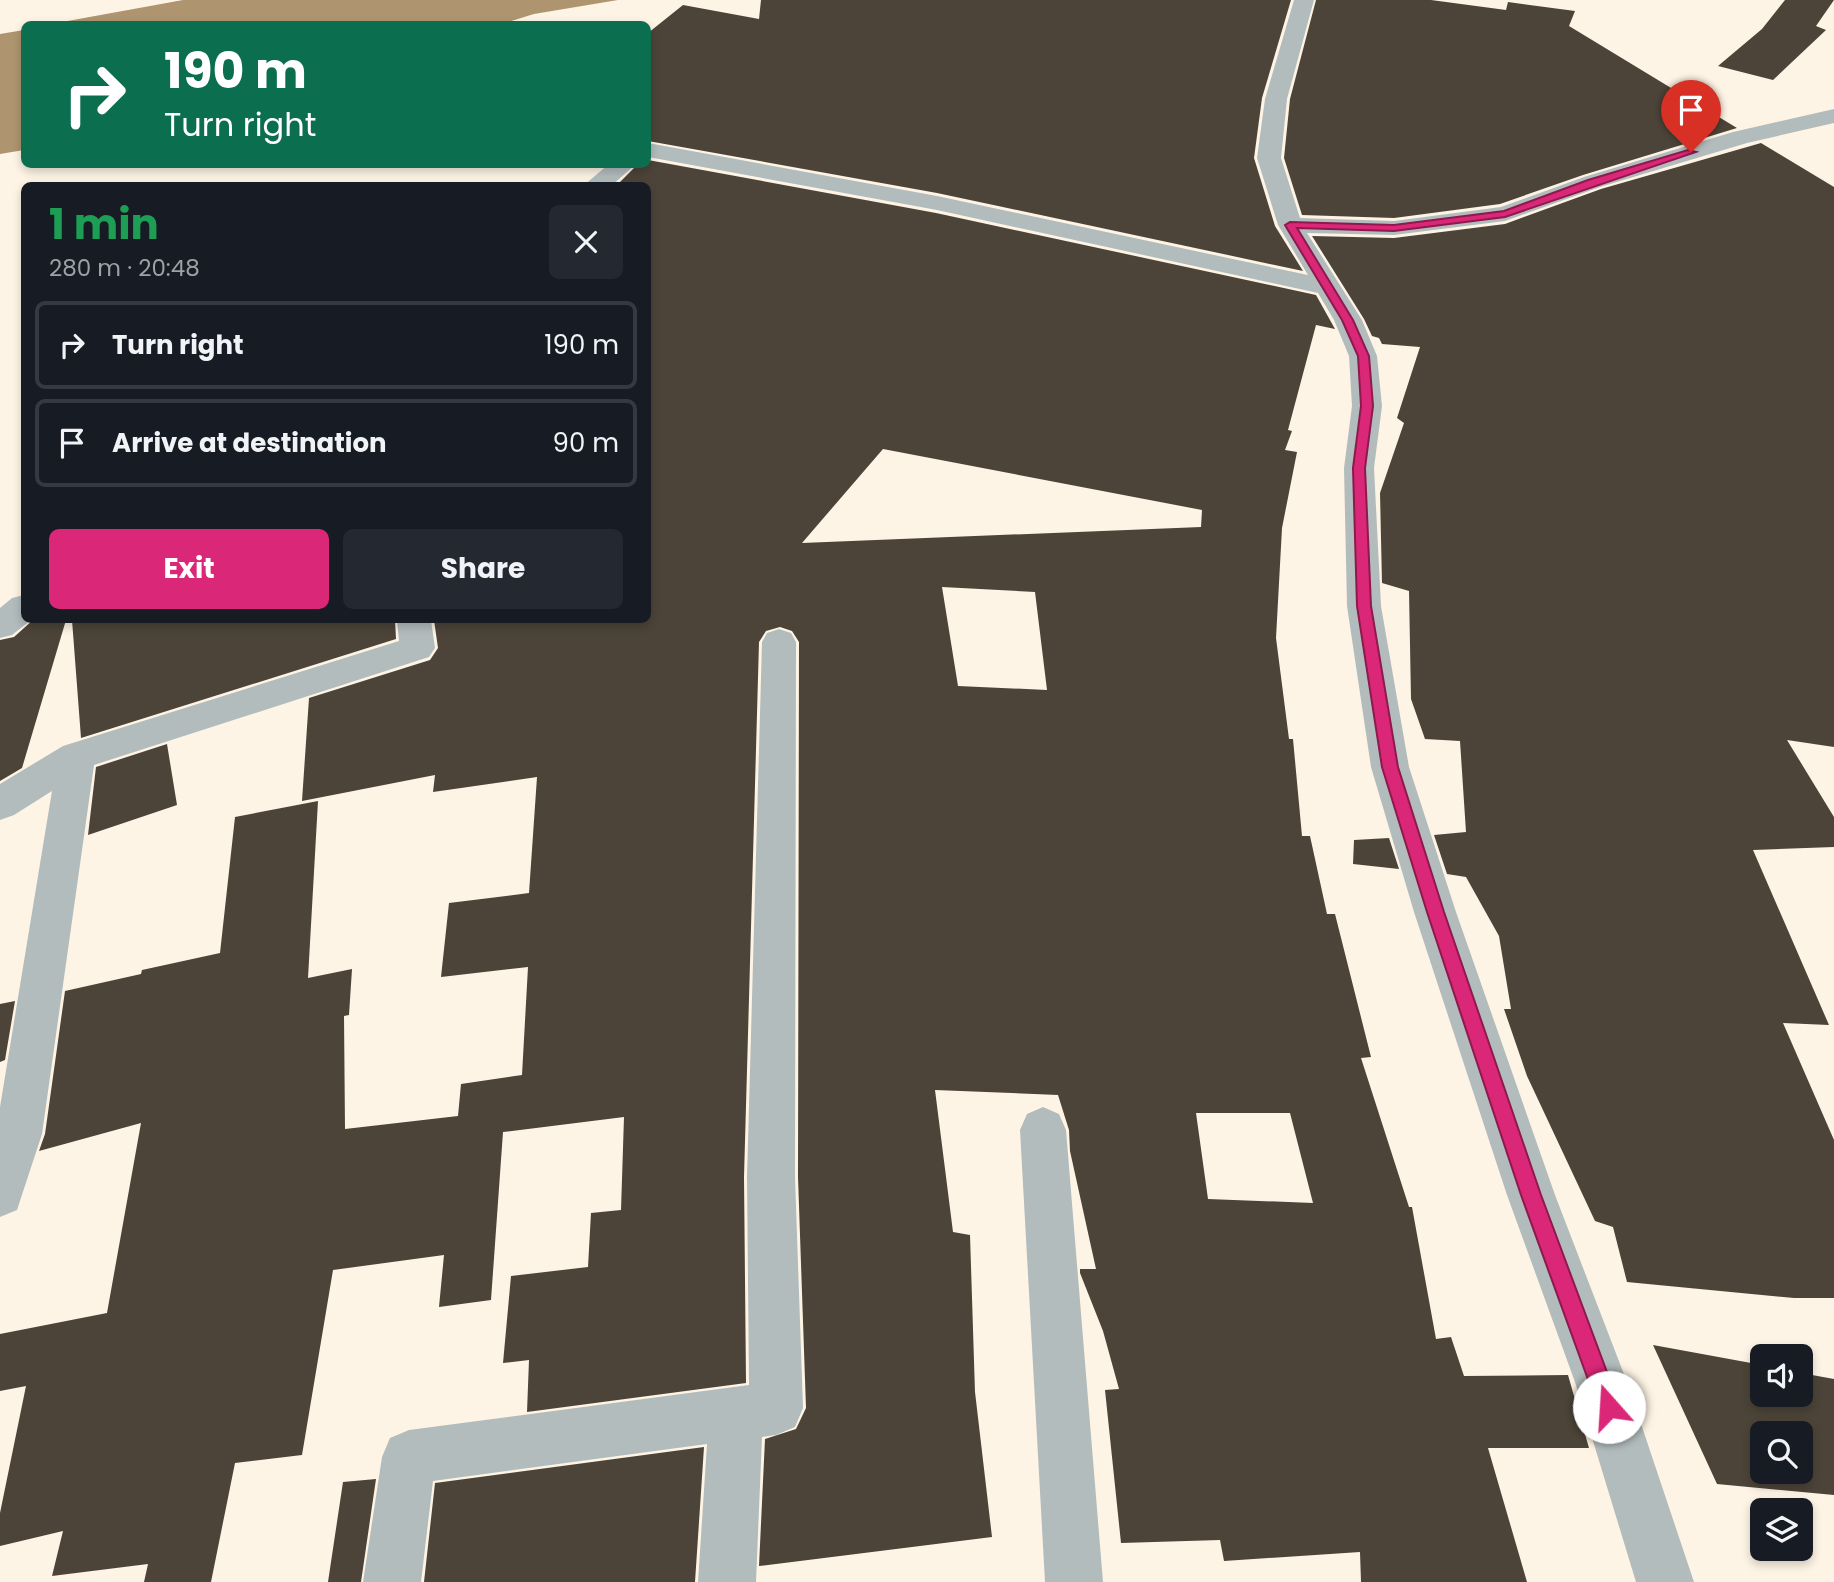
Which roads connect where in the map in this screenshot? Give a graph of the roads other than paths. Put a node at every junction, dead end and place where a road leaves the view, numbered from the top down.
1 (1304, 0) edge
2 (1834, 116) edge
3 (651, 151) edge
4 (620, 168) edge
5 (601, 182) edge
6 (1290, 225) junction
7 (1326, 287) junction
8 (21, 609) edge
9 (414, 623) edge
10 (0, 626) edge
11 (779, 642) dead end
12 (76, 756) junction
13 (0, 804) edge
14 (1043, 1129) dead end
15 (0, 1193) edge
16 (736, 1413) junction
17 (392, 1582) edge
18 (727, 1582) edge
19 (1074, 1582) edge
20 (1665, 1582) edge

1 - 6 street
2 - 6 street
3 - 7 street
4 - 5 street
6 - 7 street
7 - 20 street
8 - 10 street
9 - 12 street
11 - 16 street
12 - 13 street
12 - 15 street
14 - 19 street
16 - 17 street
16 - 18 street

